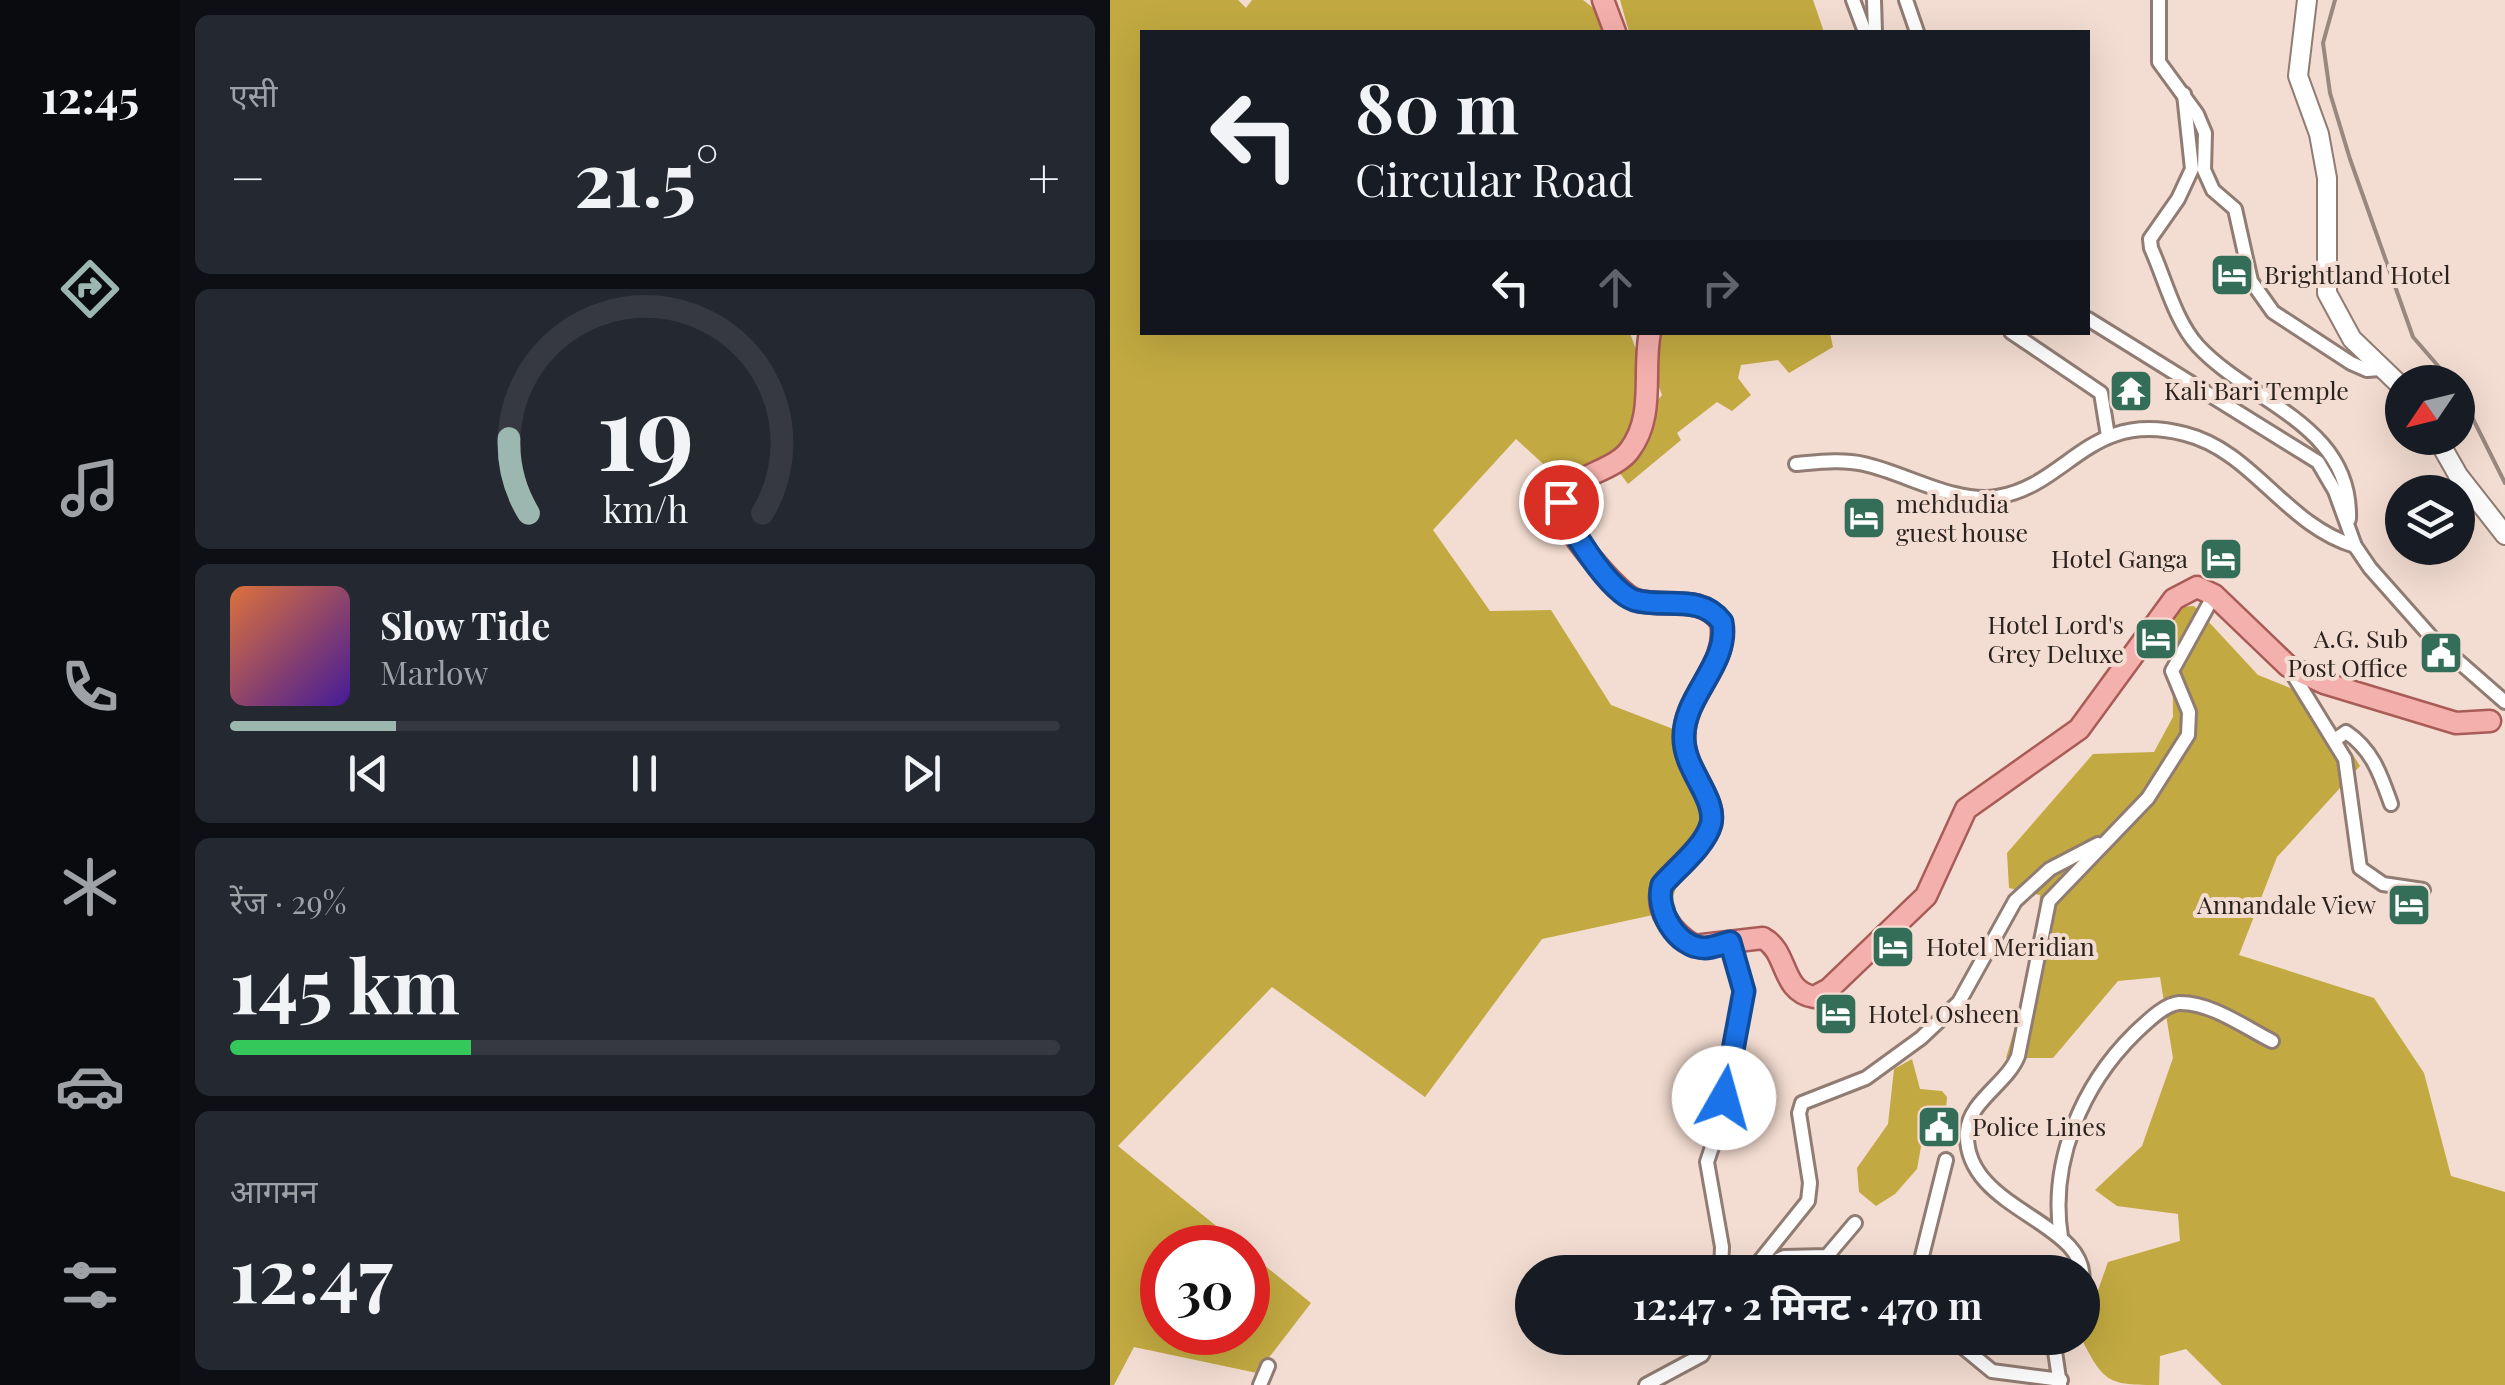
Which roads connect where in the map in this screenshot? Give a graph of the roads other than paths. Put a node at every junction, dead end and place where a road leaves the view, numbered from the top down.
1 (1602, 0) edge
2 (1853, 0) edge
3 (1874, 0) edge
4 (1906, 0) edge
5 (2159, 0) edge
6 (2307, 0) edge
7 (1614, 30) edge
8 (1864, 30) edge
9 (1875, 30) edge
10 (1916, 30) edge
11 (2184, 94) junction
12 (2090, 320) edge
13 (1650, 335) edge
14 (2015, 335) edge
15 (2380, 369) junction
16 (2385, 373) edge
17 (2108, 436) junction
18 (2445, 455) edge
19 (1796, 464) dead end
20 (2347, 526) junction
21 (2505, 536) edge
22 (2356, 546) junction
23 (2214, 594) junction
24 (2288, 666) junction
25 (2502, 696) edge
26 (2490, 721) dead end
27 (2336, 739) junction
28 (2391, 804) dead end
29 (2105, 841) junction
30 (2423, 890) dead end
31 (1730, 942) junction
32 (2272, 1041) dead end
33 (1946, 1160) dead end
34 (1855, 1223) dead end
35 (2061, 1237) junction
36 (1722, 1255) edge
37 (1766, 1255) edge
38 (1828, 1255) edge
39 (1922, 1255) edge
40 (2074, 1255) edge
41 (1702, 1355) edge
42 (1973, 1355) edge
43 (2056, 1355) edge
44 (1268, 1366) dead end
45 (2061, 1382) edge
46 (1260, 1385) edge
47 (1646, 1385) edge

1 - 7 main road
2 - 8 street
3 - 9 street
4 - 10 street
5 - 11 street
6 - 15 main road
11 - 15 street
11 - 20 street
12 - 20 street
13 - 31 main road
14 - 17 street
15 - 16 main road
17 - 19 street
17 - 22 street
18 - 21 main road
20 - 22 street
22 - 25 street
23 - 24 main road
23 - 29 street
23 - 31 main road
24 - 26 main road
24 - 27 street
27 - 28 street
27 - 30 street
29 - 35 street
29 - 37 street
31 - 36 street
32 - 35 street
33 - 39 street
34 - 38 street
35 - 40 street
41 - 47 street
42 - 45 street
43 - 45 street
44 - 46 street

